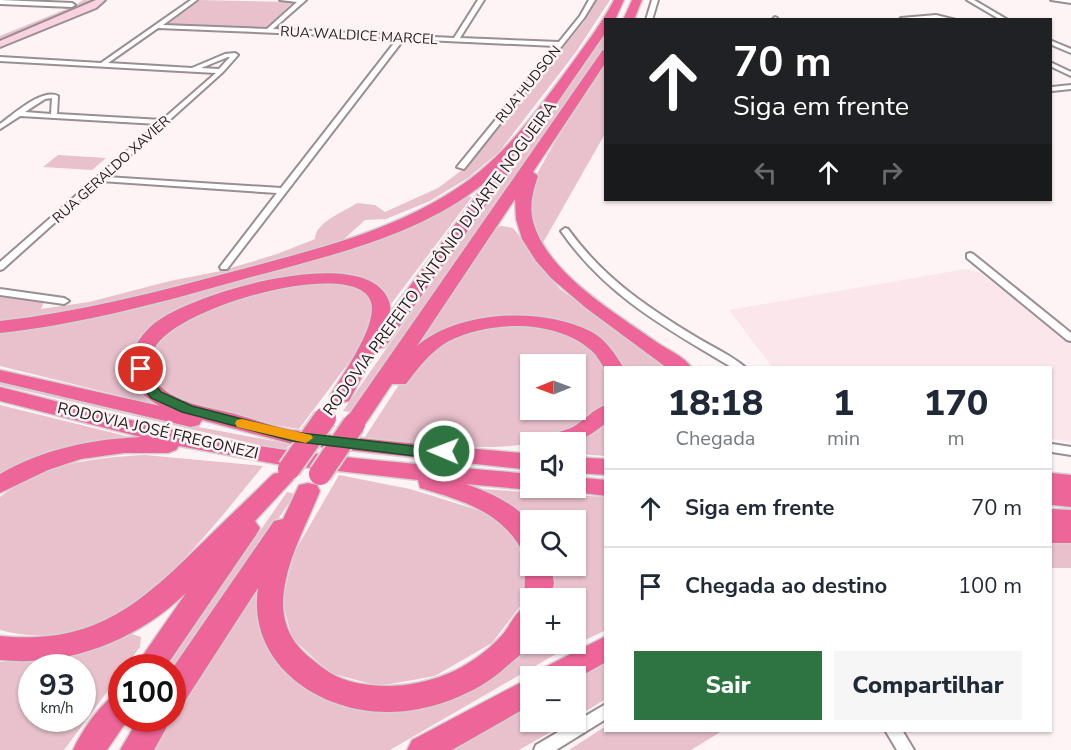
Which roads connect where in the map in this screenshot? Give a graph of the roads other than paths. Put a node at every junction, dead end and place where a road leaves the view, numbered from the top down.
1 (101, 0) edge
2 (194, 0) edge
3 (283, 0) edge
4 (302, 0) edge
5 (481, 0) edge
6 (592, 0) edge
7 (619, 0) edge
8 (637, 0) edge
9 (655, 0) edge
10 (984, 0) edge
11 (1054, 0) edge
12 (972, 1) edge
13 (1071, 1) edge
14 (0, 2) edge
15 (76, 3) edge
16 (610, 18) edge
17 (629, 18) edge
18 (650, 18) edge
19 (924, 18) edge
20 (942, 18) edge
21 (1002, 18) edge
22 (158, 26) junction
23 (604, 27) edge
24 (268, 31) junction
25 (0, 34) edge
26 (402, 37) junction
27 (456, 39) junction
28 (1052, 43) edge
29 (0, 44) edge
30 (560, 44) junction
31 (1071, 51) edge
32 (604, 56) edge
33 (0, 59) edge
34 (103, 63) junction
35 (1052, 65) edge
36 (194, 69) junction
37 (221, 71) junction
38 (1071, 74) edge
39 (1071, 87) edge
40 (1052, 89) edge
41 (20, 114) junction
42 (54, 116) junction
43 (164, 122) junction
44 (534, 126) junction
45 (555, 127) junction
46 (0, 128) edge
47 (461, 166) dead end
48 (100, 179) junction
49 (283, 191) junction
50 (565, 231) dead end
51 (970, 256) dead end
52 (0, 267) edge
53 (224, 267) dead end
54 (0, 292) edge
55 (64, 301) dead end
56 (0, 327) edge
57 (1071, 338) edge
58 (613, 366) edge
59 (679, 366) edge
60 (738, 366) edge
61 (0, 376) edge
62 (0, 394) edge
63 (341, 396) junction
64 (604, 414) edge
65 (354, 424) junction
66 (581, 432) edge
67 (292, 436) junction
68 (520, 448) edge
69 (1052, 448) edge
70 (1071, 451) edge
71 (423, 452) junction
72 (520, 461) edge
73 (586, 466) edge
74 (604, 467) edge
75 (282, 468) junction
76 (373, 468) junction
77 (520, 481) edge
78 (1052, 481) edge
79 (314, 482) junction
80 (1071, 483) edge
81 (0, 485) edge
82 (586, 486) edge
83 (604, 488) edge
84 (1052, 497) edge
85 (1071, 498) edge
86 (1052, 518) edge
87 (1071, 519) edge
88 (520, 527) edge
89 (1052, 534) edge
90 (1071, 534) edge
91 (520, 633) edge
92 (0, 648) edge
93 (604, 649) edge
94 (157, 654) edge
95 (573, 666) edge
96 (186, 674) edge
97 (520, 696) edge
98 (604, 712) edge
99 (108, 724) edge
100 (148, 732) edge
101 (894, 732) edge
102 (89, 750) edge
103 (136, 750) edge
104 (423, 750) edge
105 (542, 750) edge
106 (906, 750) edge

1 - 29 main road
2 - 22 street
3 - 4 street
4 - 24 street
5 - 27 street
6 - 30 street, RUA HUDSON
7 - 16 highway
8 - 17 highway
9 - 18 street
10 - 12 street
11 - 13 street
12 - 21 street
14 - 15 street
15 - 25 main road
19 - 20 street
22 - 24 street, RUA WALDICE MARCEL
22 - 34 street
23 - 44 highway, RODOVIA PREFEITO ANTÔNIO DUARTE NOGUEIRA
24 - 26 street, RUA WALDICE MARCEL
26 - 27 street, RUA WALDICE MARCEL
26 - 49 street
27 - 30 street, RUA WALDICE MARCEL
28 - 31 street
30 - 47 street, RUA HUDSON
32 - 45 highway, RODOVIA PREFEITO ANTÔNIO DUARTE NOGUEIRA
33 - 34 street
34 - 36 street
35 - 38 street
36 - 37 street
36 - 37 street
37 - 43 street, RUA GERALDO XAVIER
39 - 40 street
41 - 42 street
41 - 42 street
41 - 46 street
42 - 43 street
43 - 48 street, RUA GERALDO XAVIER
44 - 56 highway
44 - 63 highway, RODOVIA PREFEITO ANTÔNIO DUARTE NOGUEIRA
45 - 59 highway
45 - 65 highway, RODOVIA PREFEITO ANTÔNIO DUARTE NOGUEIRA
48 - 49 street
48 - 52 street, RUA GERALDO XAVIER
49 - 53 street
50 - 60 street
51 - 57 street
54 - 55 street
58 - 65 highway
61 - 67 highway, RODOVIA JOSÉ FREGONEZI
62 - 75 highway, RODOVIA JOSÉ FREGONEZI
63 - 67 highway
63 - 75 highway, RODOVIA PREFEITO ANTÔNIO DUARTE NOGUEIRA, bridge
64 - 66 highway
65 - 79 highway, RODOVIA PREFEITO ANTÔNIO DUARTE NOGUEIRA, bridge
67 - 71 highway, RODOVIA JOSÉ FREGONEZI
68 - 71 highway
69 - 70 street
71 - 72 highway, RODOVIA JOSÉ FREGONEZI
73 - 74 highway
75 - 76 highway, RODOVIA JOSÉ FREGONEZI
75 - 81 highway
75 - 92 highway
75 - 94 highway, RODOVIA PREFEITO ANTÔNIO DUARTE NOGUEIRA
76 - 77 highway, RODOVIA JOSÉ FREGONEZI
76 - 88 highway
78 - 80 highway
79 - 91 highway
79 - 96 highway, RODOVIA PREFEITO ANTÔNIO DUARTE NOGUEIRA
82 - 83 highway
84 - 85 highway
86 - 87 highway
89 - 90 highway
93 - 95 highway
97 - 104 highway
98 - 105 street
99 - 102 highway
100 - 103 highway
101 - 106 street

